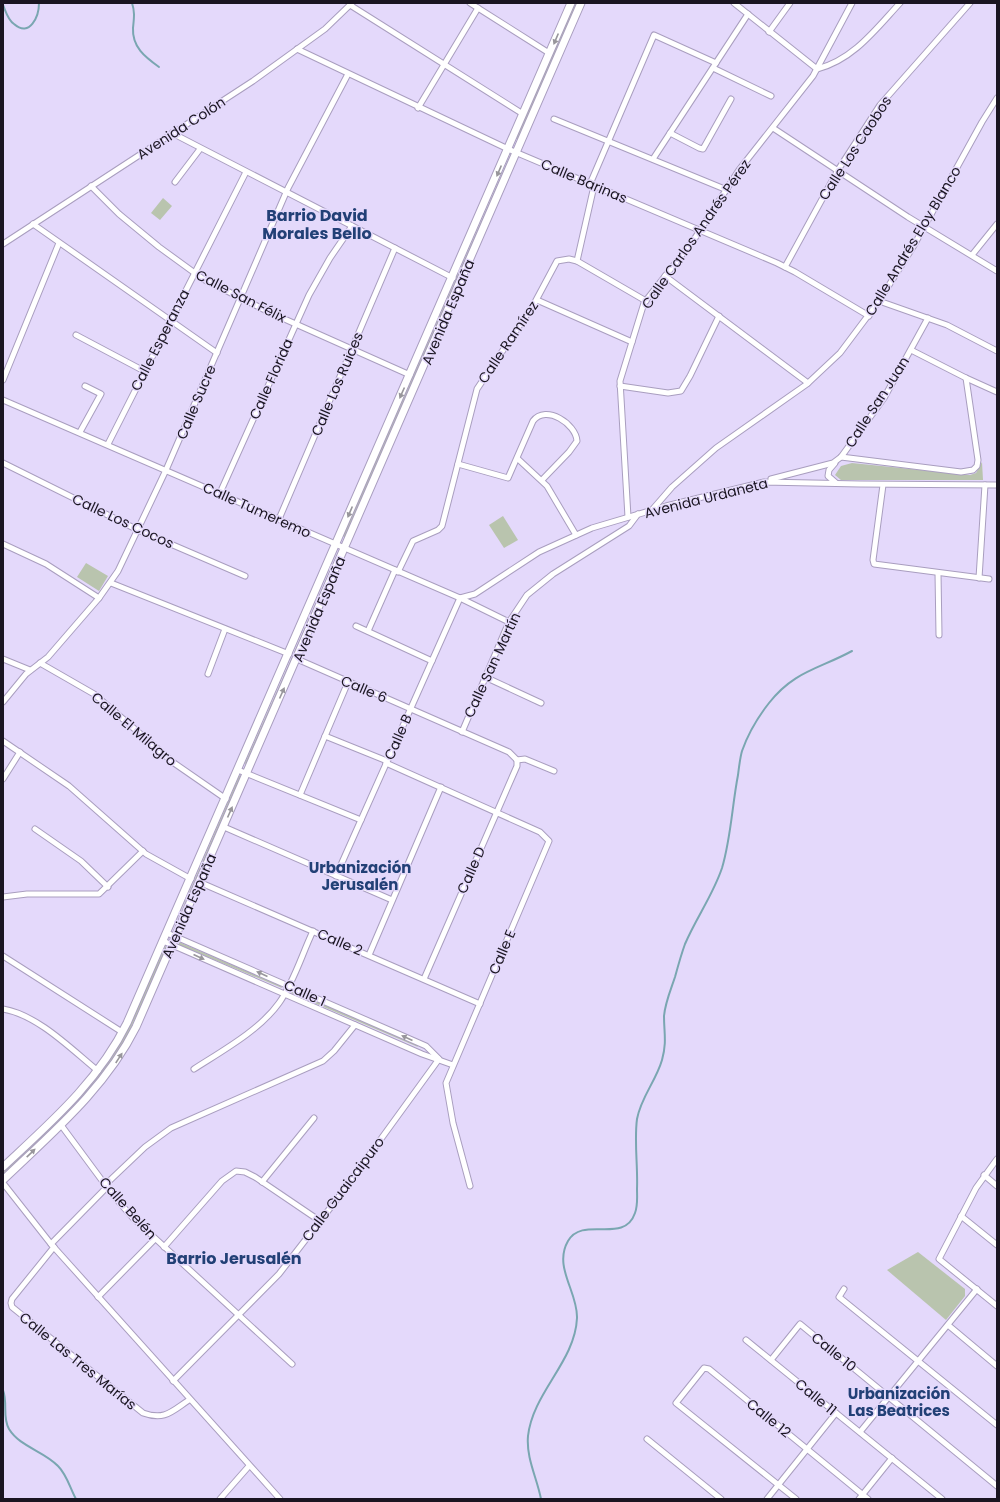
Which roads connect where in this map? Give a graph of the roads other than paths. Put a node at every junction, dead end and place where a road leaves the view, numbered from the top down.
1 (470, 3) edge
2 (571, 3) edge
3 (581, 3) edge
4 (734, 3) edge
5 (790, 3) edge
6 (852, 3) edge
7 (900, 3) edge
8 (970, 3) edge
9 (351, 4) edge
10 (478, 8) junction
11 (748, 14) junction
12 (769, 32) junction
13 (297, 49) junction
14 (550, 53) junction
15 (716, 63) junction
16 (444, 64) junction
17 (713, 68) junction
18 (817, 69) junction
19 (348, 74) junction
20 (771, 96) dead end
21 (997, 98) edge
22 (730, 99) dead end
23 (418, 108) junction
24 (523, 114) junction
25 (554, 119) dead end
26 (773, 128) junction
27 (670, 133) junction
28 (172, 134) junction
29 (608, 140) junction
30 (200, 149) junction
31 (508, 149) junction
32 (517, 153) junction
33 (653, 160) junction
34 (838, 170) junction
35 (246, 172) junction
36 (175, 182) dead end
37 (592, 185) junction
38 (91, 186) junction
39 (726, 190) junction
40 (286, 193) junction
41 (33, 224) junction
42 (997, 224) edge
43 (352, 226) junction
44 (924, 227) junction
45 (700, 230) junction
46 (59, 243) junction
47 (3, 244) edge
48 (395, 248) junction
49 (972, 255) junction
50 (577, 262) junction
51 (785, 267) junction
52 (997, 271) edge
53 (194, 272) junction
54 (665, 276) junction
55 (453, 278) junction
56 (240, 298) junction
57 (537, 300) junction
58 (646, 301) junction
59 (880, 301) junction
60 (719, 316) junction
61 (869, 316) junction
62 (928, 318) junction
63 (170, 320) junction
64 (295, 324) junction
65 (76, 335) dead end
66 (632, 342) junction
67 (352, 349) junction
68 (911, 350) junction
69 (997, 351) edge
70 (216, 353) junction
71 (144, 371) junction
72 (410, 375) junction
73 (966, 378) junction
74 (3, 380) edge
75 (808, 383) junction
76 (85, 386) dead end
77 (620, 386) junction
78 (997, 392) edge
79 (3, 400) edge
80 (80, 432) junction
81 (108, 444) junction
82 (841, 457) junction
83 (518, 459) junction
84 (835, 462) junction
85 (3, 463) edge
86 (458, 464) junction
87 (166, 470) junction
88 (542, 480) junction
89 (764, 482) junction
90 (836, 483) junction
91 (883, 484) junction
92 (997, 484) edge
93 (985, 485) junction
94 (220, 493) junction
95 (652, 510) junction
96 (638, 514) junction
97 (628, 517) junction
98 (279, 519) junction
99 (138, 530) junction
100 (576, 535) junction
101 (3, 544) edge
102 (336, 545) junction
103 (345, 548) junction
104 (397, 571) junction
105 (938, 573) junction
106 (245, 576) dead end
107 (979, 578) junction
108 (988, 579) dead end
109 (111, 583) junction
110 (99, 598) junction
111 (460, 598) junction
112 (509, 622) junction
113 (356, 626) dead end
114 (225, 629) junction
115 (368, 631) junction
116 (939, 635) dead end
117 (289, 654) junction
118 (3, 659) edge
119 (297, 659) junction
120 (432, 661) junction
121 (40, 663) junction
122 (30, 670) junction
123 (208, 674) dead end
124 (485, 678) junction
125 (348, 682) junction
126 (3, 702) edge
127 (541, 703) dead end
128 (411, 709) junction
129 (462, 732) junction
130 (325, 736) junction
131 (3, 741) edge
132 (20, 752) junction
133 (517, 760) junction
134 (387, 762) junction
135 (238, 770) junction
136 (554, 771) dead end
137 (247, 774) junction
138 (3, 778) edge
139 (441, 787) junction
140 (300, 795) junction
141 (226, 799) junction
142 (496, 813) junction
143 (361, 820) junction
144 (224, 827) junction
145 (35, 829) dead end
146 (143, 851) junction
147 (336, 876) junction
148 (191, 879) junction
149 (199, 882) junction
150 (108, 887) junction
151 (3, 896) edge
152 (392, 900) junction
153 (313, 931) junction
154 (167, 933) junction
155 (176, 936) junction
156 (163, 941) junction
157 (172, 945) junction
158 (369, 955) junction
159 (3, 956) edge
160 (424, 979) junction
161 (288, 986) junction
162 (285, 994) junction
163 (480, 1004) junction
164 (3, 1009) edge
165 (355, 1025) junction
166 (122, 1032) junction
167 (439, 1059) junction
168 (452, 1065) junction
169 (194, 1069) dead end
170 (98, 1071) junction
171 (314, 1118) dead end
172 (61, 1125) junction
173 (997, 1159) edge
174 (3, 1167) edge
175 (984, 1175) junction
176 (3, 1181) edge
177 (262, 1182) junction
178 (106, 1186) junction
179 (470, 1186) dead end
180 (997, 1186) edge
181 (961, 1216) junction
182 (320, 1221) junction
183 (155, 1239) junction
184 (997, 1245) edge
185 (52, 1246) junction
186 (164, 1247) junction
187 (844, 1289) dead end
188 (977, 1290) junction
189 (98, 1297) junction
190 (997, 1306) edge
191 (237, 1314) junction
192 (948, 1325) junction
193 (746, 1340) dead end
194 (771, 1360) junction
195 (919, 1361) junction
196 (292, 1364) dead end
197 (997, 1366) edge
198 (173, 1382) junction
199 (889, 1397) junction
200 (189, 1400) junction
201 (836, 1413) junction
202 (997, 1425) edge
203 (860, 1432) junction
204 (647, 1439) dead end
205 (807, 1449) junction
206 (892, 1458) junction
207 (249, 1466) junction
208 (778, 1485) junction
209 (997, 1486) edge
210 (861, 1497) edge
211 (220, 1499) edge
212 (280, 1499) edge
213 (721, 1499) edge
214 (767, 1499) edge
215 (796, 1499) edge
216 (868, 1499) edge
217 (942, 1499) edge

1 - 10 street
2 -> 14 main road, Avenida España
3 - 32 main road, Avenida España
4 - 11 street
5 - 12 street
6 - 18 street, Calle Carlos Andrés Pérez
7 - 18 street
8 - 34 street, Calle Los Caobos
9 - 13 street, Avenida Colón
9 - 16 street
10 - 14 street
10 - 16 street
11 - 12 street
11 - 15 street
12 - 18 street
13 - 19 street, Calle Barinas
13 - 28 street, Avenida Colón
14 - 24 main road, Avenida España
15 - 17 street
15 - 29 street
16 - 23 street
16 - 24 street
17 - 20 street
17 - 27 street
18 - 26 street, Calle Carlos Andrés Pérez
19 - 23 street, Calle Barinas
19 - 40 street, Calle Sucre
21 - 44 street, Calle Andrés Eloy Blanco
22 - 27 street
23 - 31 street, Calle Barinas
24 - 31 main road, Avenida España
25 - 29 street
26 - 34 street
26 - 39 street, Calle Carlos Andrés Pérez
27 - 33 street
28 - 30 street
28 - 38 street, Avenida Colón
29 - 33 street
29 - 37 street
30 - 35 street
30 - 36 street
31 - 32 street, Calle Barinas
31 -> 55 main road, Avenida España
32 - 37 street, Calle Barinas
32 - 103 main road, Avenida España
33 - 39 street
34 - 44 street
34 - 51 street, Calle Los Caobos
35 - 40 street
35 - 53 street, Calle Esperanza
37 - 45 street, Calle Barinas
37 - 50 street
38 - 41 street, Avenida Colón
38 - 53 street, Calle San Félix
39 - 45 street, Calle Carlos Andrés Pérez
40 - 43 street
40 - 56 street, Calle Sucre
41 - 46 street
41 - 47 street, Avenida Colón
42 - 49 street
43 - 48 street
43 - 64 street, Calle Florida
44 - 49 street
44 - 59 street, Calle Andrés Eloy Blanco
45 - 51 street, Calle Barinas
45 - 54 street, Calle Carlos Andrés Pérez
46 - 63 street
46 - 74 street
48 - 55 street
48 - 67 street, Calle Los Ruices
49 - 52 street
50 - 57 street, Calle Ramírez
50 - 58 street
51 - 61 street, Calle Barinas
53 - 56 street, Calle San Félix
53 - 63 street, Calle Esperanza
54 - 58 street, Calle Carlos Andrés Pérez
54 - 60 street
55 - 72 main road, Avenida España
56 - 64 street, Calle San Félix
56 - 70 street, Calle Sucre
57 - 66 street
57 - 86 street, Calle Ramírez
58 - 66 street, Calle Carlos Andrés Pérez
59 - 61 street, Calle Andrés Eloy Blanco
59 - 62 street
60 - 75 street
60 - 77 street
61 - 75 street, Calle Andrés Eloy Blanco
62 - 68 street, Calle San Juan
62 - 69 street
63 - 70 street
63 - 71 street, Calle Esperanza
64 - 67 street, Calle San Félix
64 - 94 street, Calle Florida
65 - 71 street
66 - 77 street, Calle Carlos Andrés Pérez
67 - 72 street, Calle San Félix
67 - 98 street, Calle Los Ruices
68 - 73 street
68 - 82 street, Calle San Juan
70 - 87 street, Calle Sucre
71 - 81 street, Calle Esperanza
72 -> 102 main road, Avenida España
73 - 78 street
73 - 82 street
75 - 95 street, Calle Andrés Eloy Blanco
76 - 80 street
77 - 97 street, Calle Carlos Andrés Pérez
79 - 80 street, Calle Tumeremo
80 - 81 street, Calle Tumeremo
81 - 87 street, Calle Tumeremo
82 - 84 street, Calle San Juan
83 - 86 street
83 - 88 street
83 - 88 street
84 - 89 street, Calle San Juan
84 - 90 street
85 - 99 street, Calle Los Cocos
86 - 104 street, Calle Ramírez
87 - 94 street, Calle Tumeremo
87 - 99 street, Calle Sucre
88 - 100 street
89 - 90 street, Avenida Urdaneta
89 - 95 street, Avenida Urdaneta
90 - 91 street, Avenida Urdaneta
91 - 93 street, Avenida Urdaneta
91 - 105 street
92 - 93 street, Avenida Urdaneta
93 - 107 street
94 - 98 street, Calle Tumeremo
95 - 96 street, Avenida Urdaneta
96 - 97 street, Avenida Urdaneta
96 - 112 street, Calle San Martín
97 - 100 street, Avenida Urdaneta
98 - 102 street, Calle Tumeremo
99 - 106 street, Calle Los Cocos
99 - 109 street, Calle Sucre
100 - 111 street, Avenida Urdaneta
101 - 110 street
102 - 103 street, Calle Tumeremo
102 - 117 main road, Avenida España
103 - 104 street, Calle Tumeremo
103 - 119 main road, Avenida España
104 - 111 street, Calle Tumeremo
104 - 115 street
105 - 107 street
105 - 116 street
107 - 108 street
109 - 110 street, Calle Sucre
109 - 114 street
110 - 121 street, Calle Sucre
111 - 112 street, Calle Tumeremo
111 - 120 street, Calle B
112 - 124 street, Calle San Martín
113 - 115 street
114 - 117 street
114 - 123 street
115 - 120 street
117 - 135 main road, Avenida España
118 - 122 street
119 - 125 street, Calle 6
137 -> 119 main road, Avenida España
120 - 128 street, Calle B
121 - 122 street, Calle Sucre
121 - 141 street, Calle El Milagro
122 - 126 street, Calle Sucre
124 - 127 street
124 - 129 street, Calle San Martín
125 - 128 street, Calle 6
125 - 130 street
128 - 129 street, Calle 6
128 - 134 street, Calle B
129 - 133 street, Calle 6
130 - 134 street
130 - 140 street
131 - 132 street
132 - 138 street
132 - 146 street
133 - 136 street
133 - 142 street, Calle D
134 - 139 street
134 - 143 street, Calle B
135 - 137 street
135 - 141 main road, Avenida España
137 - 140 street
144 -> 137 main road, Avenida España
139 - 142 street
139 - 152 street
140 - 143 street
141 - 148 main road, Avenida España
142 - 160 street, Calle D
142 - 163 street, Calle E
143 - 147 street, Calle B
144 - 147 street
144 - 149 main road, Avenida España
145 - 150 street
146 - 148 street
146 - 150 street
147 - 152 street
148 - 154 main road, Avenida España
149 - 153 street, Calle 2
149 - 155 main road, Avenida España
150 - 151 street
152 - 158 street
153 - 158 street, Calle 2
153 - 161 street
154 - 155 street, Calle 1
154 - 156 main road, Avenida España
155 - 157 main road, Avenida España
161 -> 155 street, Calle 1
156 - 157 street, Calle 1
156 - 166 main road, Avenida España
157 -> 162 street, Calle 1
172 -> 157 main road, Avenida España
158 - 160 street, Calle 2
159 - 166 street
160 - 163 street, Calle 2
161 - 162 street
167 -> 161 street, Calle 1
162 - 165 street, Calle 1
162 - 169 street
163 - 168 street, Calle E
164 - 170 street
165 - 167 street, Calle 1
165 - 178 street
166 - 170 main road, Avenida España
167 - 168 street, Calle 1
167 - 182 street, Calle Guaicaipuro
168 - 179 street, Calle E
170 - 174 main road, Avenida España
171 - 177 street
176 -> 172 main road, Avenida España
172 - 178 street, Calle Belén
173 - 175 street
175 - 180 street
175 - 181 street
176 - 185 street
177 - 182 street
177 - 186 street
178 - 183 street, Calle Belén
178 - 185 street
181 - 184 street
181 - 188 street
182 - 191 street, Calle Guaicaipuro
183 - 186 street, Calle Belén
183 - 189 street
185 - 189 street
185 - 200 street, Calle Las Tres Marías
186 - 191 street, Calle Belén
187 - 195 street
188 - 190 street
188 - 192 street
189 - 198 street
191 - 196 street, Calle Belén
191 - 198 street, Calle Guaicaipuro
192 - 195 street
192 - 197 street
193 - 194 street, Calle 11
194 - 199 street, Calle 10
194 - 201 street, Calle 11
195 - 199 street
195 - 202 street
198 - 200 street
199 - 203 street
199 - 209 street, Calle 10
200 - 207 street
201 - 203 street, Calle 11
201 - 205 street
203 - 206 street, Calle 11
204 - 213 street
205 - 208 street
205 - 208 street, Calle 12
205 - 210 street, Calle 12
206 - 210 street
206 - 217 street, Calle 11
207 - 211 street
207 - 212 street
208 - 214 street
208 - 215 street
210 - 216 street, Calle 12

